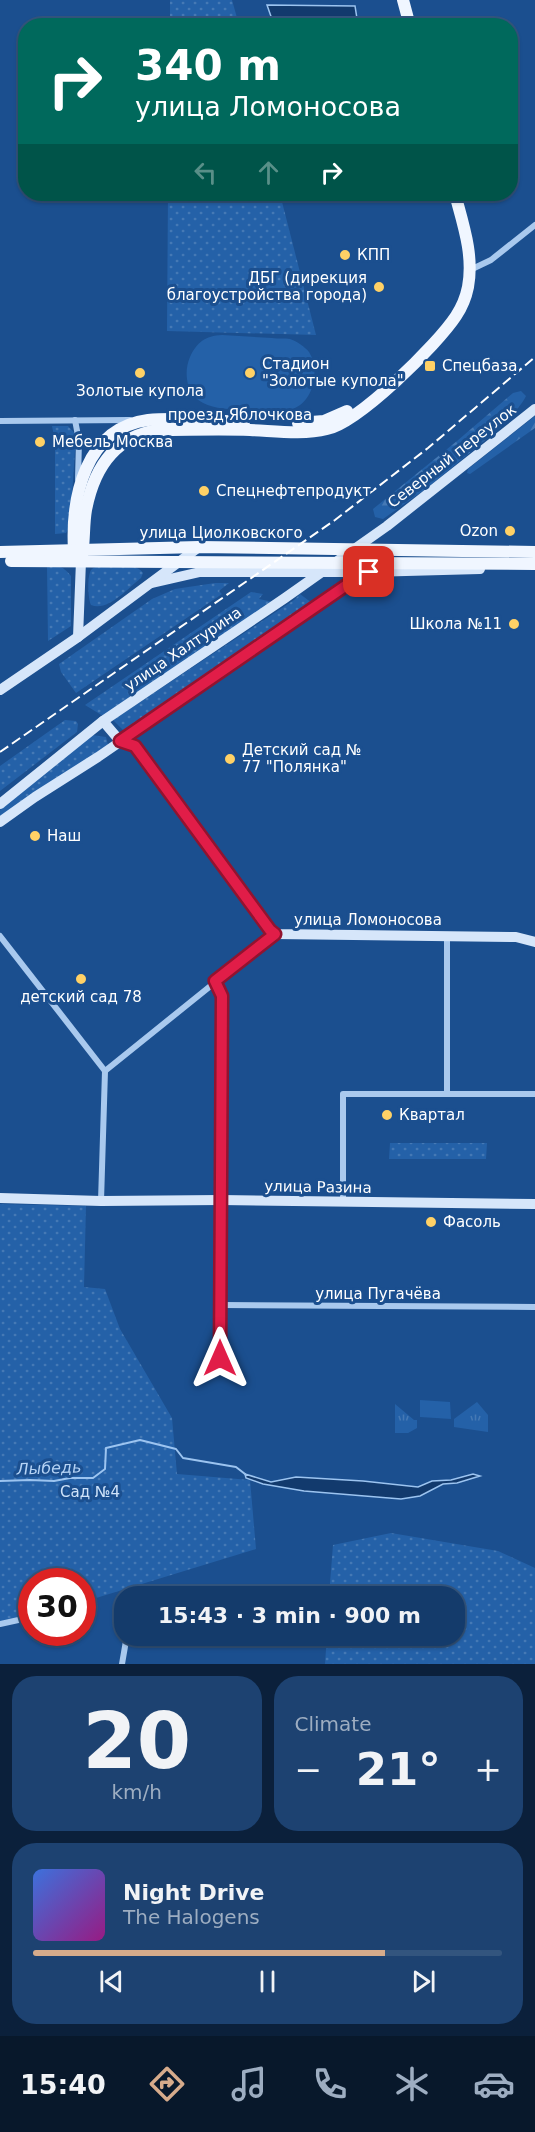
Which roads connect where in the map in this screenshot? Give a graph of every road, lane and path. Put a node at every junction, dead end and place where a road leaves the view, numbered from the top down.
1 (403, 0) edge
2 (409, 18) edge
3 (457, 201) edge
4 (535, 225) edge
5 (470, 270) junction
6 (535, 409) edge
7 (75, 420) junction
8 (146, 420) junction
9 (0, 421) edge
10 (78, 489) junction
11 (387, 526) joint
12 (199, 547) junction
13 (0, 552) edge
14 (535, 552) edge
15 (79, 554) junction
16 (442, 557) junction
17 (181, 560) junction
18 (0, 561) edge
19 (535, 565) edge
20 (369, 572) junction
21 (152, 583) junction
22 (78, 637) junction
23 (0, 690) edge
24 (103, 721) junction
25 (120, 741) junction
26 (0, 804) edge
27 (0, 822) edge
28 (275, 934) junction
29 (447, 935) junction
30 (0, 936) edge
31 (535, 942) edge
32 (215, 981) junction
33 (105, 1071) junction
34 (447, 1093) junction
35 (535, 1094) edge
36 (0, 1198) edge
37 (221, 1200) junction
38 (101, 1201) junction
39 (343, 1202) junction
40 (535, 1204) edge
41 (221, 1305) junction
42 (535, 1307) edge
43 (220, 1358) dead end
44 (18, 1620) edge
45 (0, 1624) edge
46 (125, 1646) edge
47 (122, 1664) edge

1 - 2 main road
3 - 5 main road, проезд Яблочкова
4 - 5 street
5 - 8 main road, проезд Яблочкова
5 - 15 main road, проезд Яблочкова
6 - 11 street, Северный переулок
7 - 8 street, проезд Яблочкова
7 - 9 street, проезд Яблочкова
7 - 10 street, проезд Яблочкова
8 - 10 main road, проезд Яблочкова
10 - 15 main road, проезд Яблочкова
11 - 24 street, улица Халтурина
12 - 15 main road, улица Циолковского
12 - 16 main road, улица Циолковского
12 - 17 street
13 - 15 main road, улица Циолковского
14 - 16 main road
15 - 17 main road, улица Циолковского
15 - 18 main road, улица Циолковского
15 - 22 street
16 - 17 main road, улица Циолковского
16 - 19 main road
17 - 21 street
19 - 20 street
20 - 21 street
20 - 25 street
21 - 22 street
22 - 23 street
24 - 25 street
24 - 26 street, улица Халтурина
25 - 27 street
25 - 28 street
28 - 29 street, улица Ломоносова
28 - 32 street, улица Ломоносова
29 - 31 street, улица Ломоносова
29 - 34 street
30 - 33 street
32 - 33 street, улица Ломоносова
32 - 37 street
33 - 38 street
34 - 35 street
34 - 39 street
36 - 38 street, улица Разина
37 - 38 street, улица Разина
37 - 39 street, улица Разина
37 - 41 street
39 - 40 street, улица Разина
41 - 42 street, улица Пугачёва
41 - 43 street
44 - 45 street
46 - 47 street

